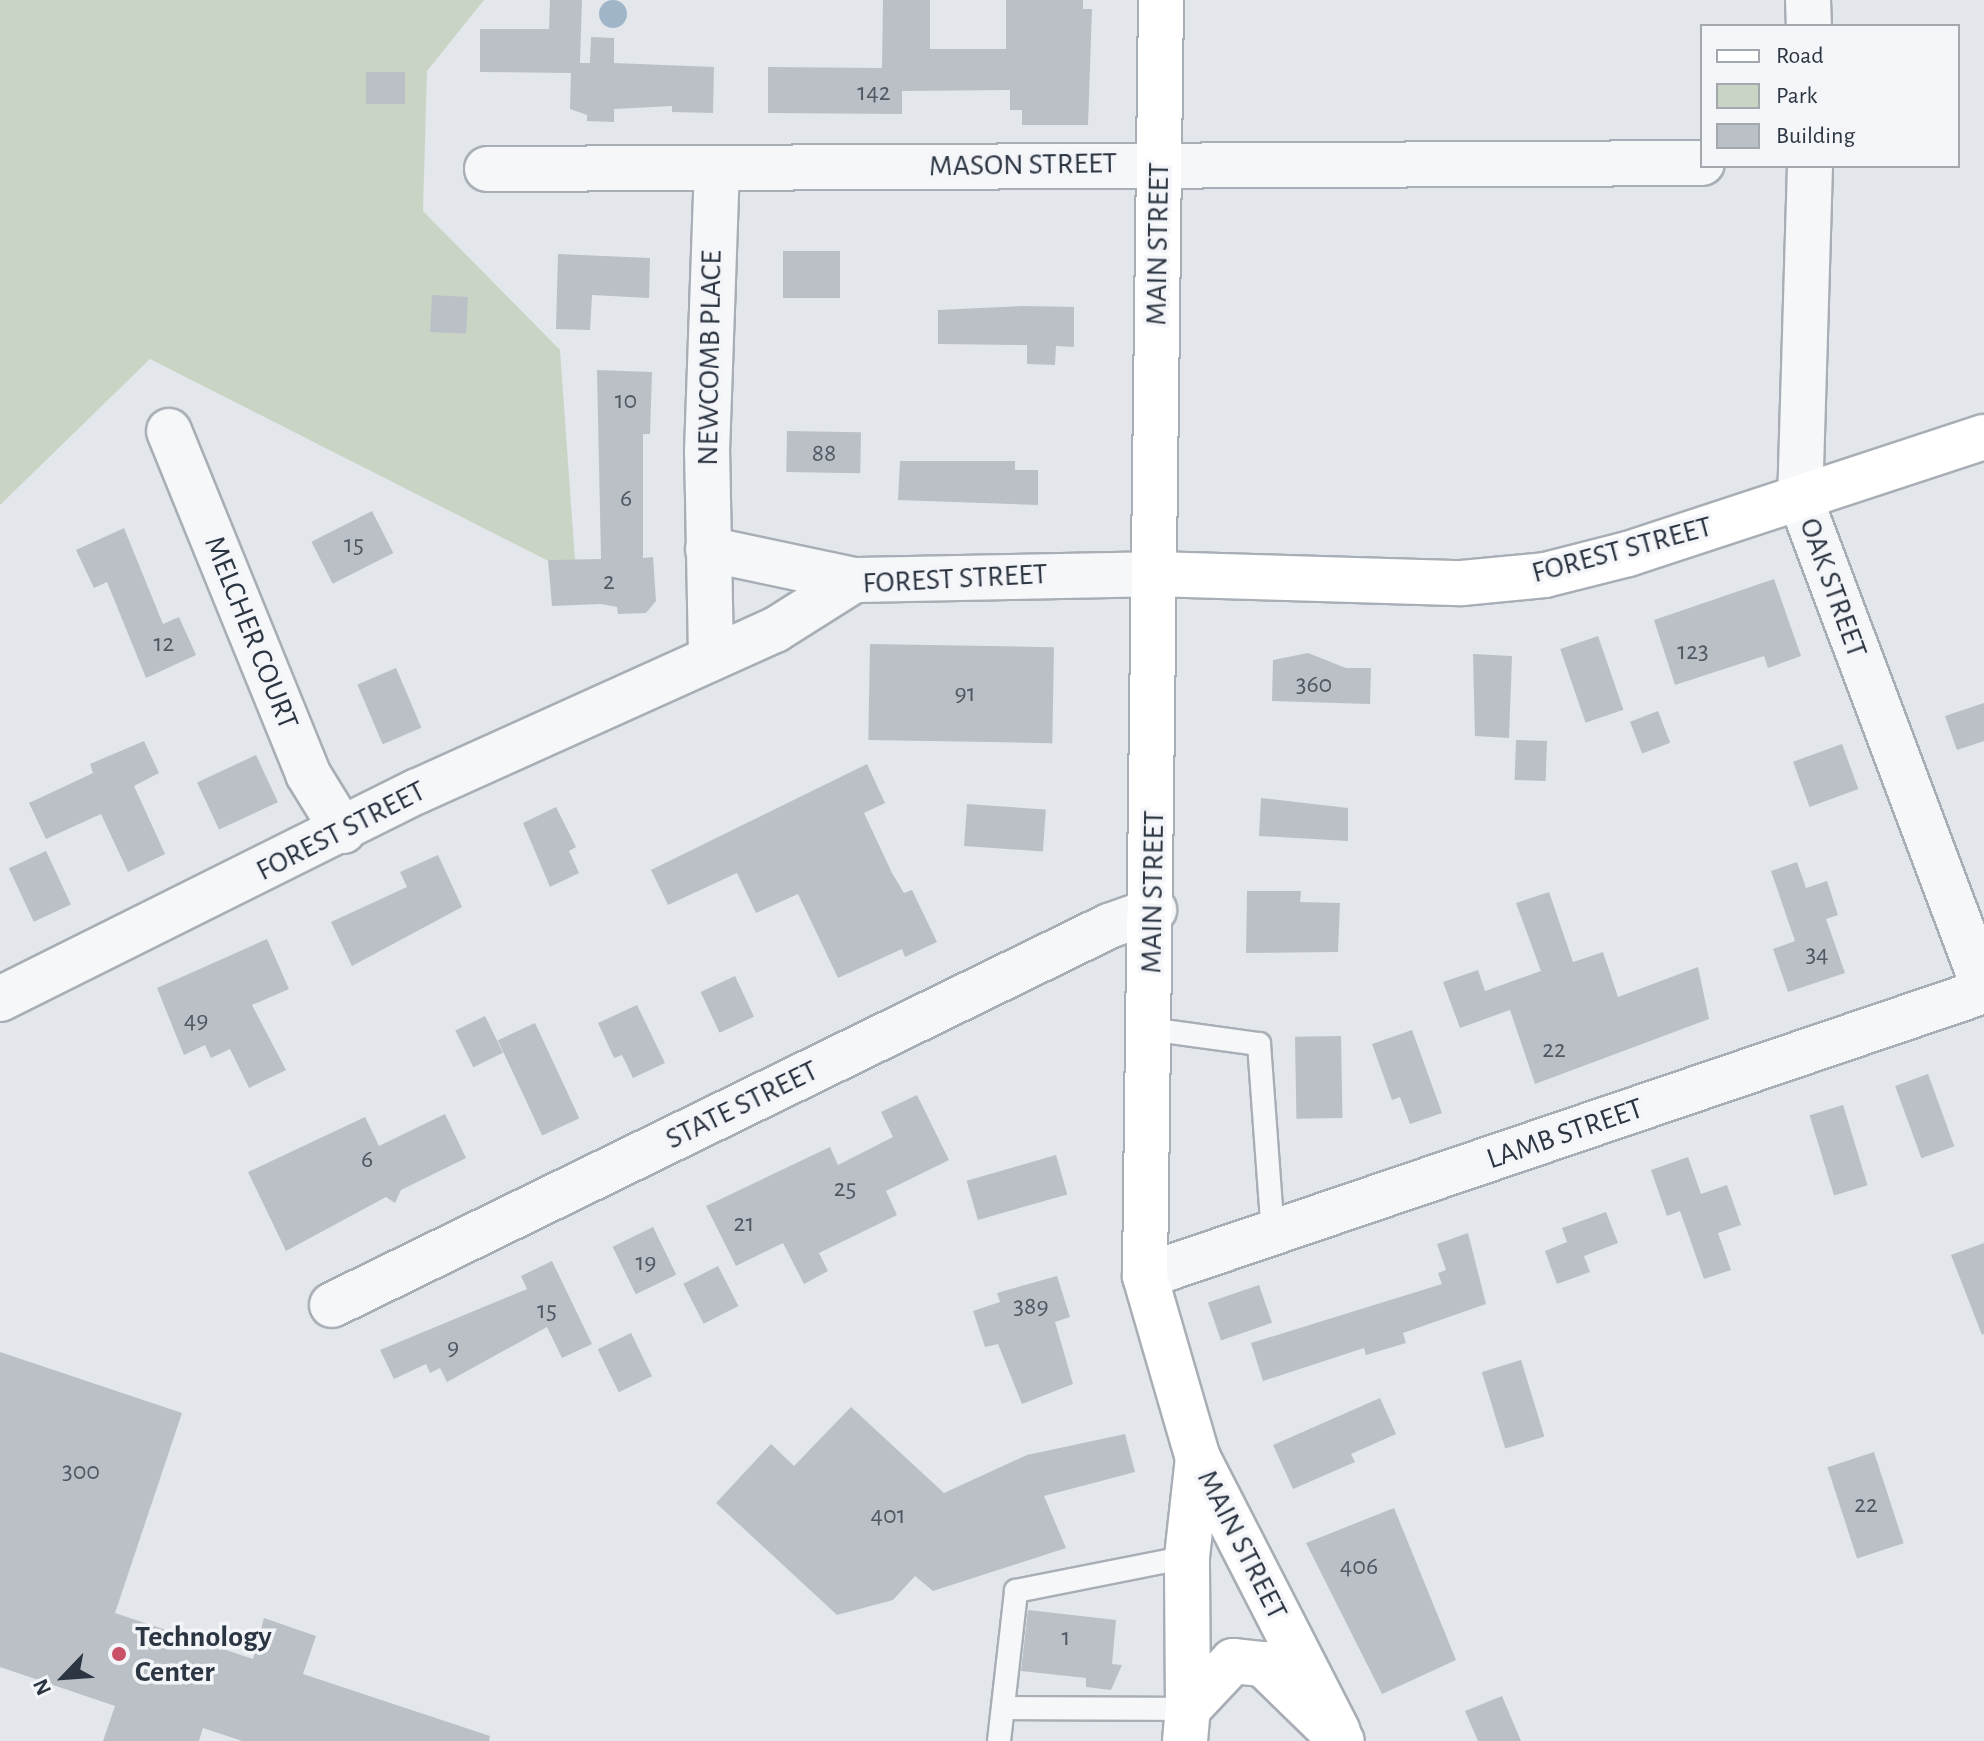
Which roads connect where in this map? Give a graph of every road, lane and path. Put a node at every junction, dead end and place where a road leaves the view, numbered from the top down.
1 (1161, 0) edge
2 (1808, 0) edge
3 (1809, 24) edge
4 (1159, 163) junction
5 (1700, 163) edge
6 (717, 168) junction
7 (1810, 168) edge
8 (487, 169) dead end
9 (169, 431) dead end
10 (1984, 437) edge
11 (1800, 498) junction
12 (708, 549) junction
13 (1154, 574) junction
14 (854, 580) junction
15 (711, 655) junction
16 (343, 831) junction
17 (1154, 910) junction
18 (1984, 989) edge
19 (0, 999) edge
20 (1149, 1029) junction
21 (1273, 1234) junction
22 (1145, 1276) junction
23 (332, 1305) dead end
24 (1198, 1458) junction
25 (1187, 1557) junction
26 (1003, 1708) junction
27 (1186, 1725) edge
28 (1341, 1737) edge
29 (999, 1741) edge

1 - 4 main road, MAIN STREET
2 - 3 street
4 - 5 street, MASON STREET
4 - 6 street, MASON STREET
4 - 13 main road, MAIN STREET
6 - 8 street, MASON STREET
6 - 12 street, NEWCOMB PLACE
7 - 11 street, OAK STREET
9 - 16 street, MELCHER COURT
10 - 11 main road, FOREST STREET
11 - 13 main road, FOREST STREET
11 - 18 street, OAK STREET
12 - 14 street
12 - 15 street, NEWCOMB PLACE
13 - 14 street, FOREST STREET
13 - 17 main road, MAIN STREET
14 - 15 street, FOREST STREET
15 - 16 street, FOREST STREET
16 - 19 street, FOREST STREET
17 - 20 main road, MAIN STREET
17 - 23 street, STATE STREET
18 - 21 street, LAMB STREET
20 - 21 lane
20 - 22 main road, MAIN STREET
21 - 22 street, LAMB STREET
22 - 24 main road, MAIN STREET
24 - 25 main road
24 - 28 main road, MAIN STREET
25 - 26 lane
25 - 27 main road
26 - 27 lane
26 - 29 lane
27 - 28 main road

